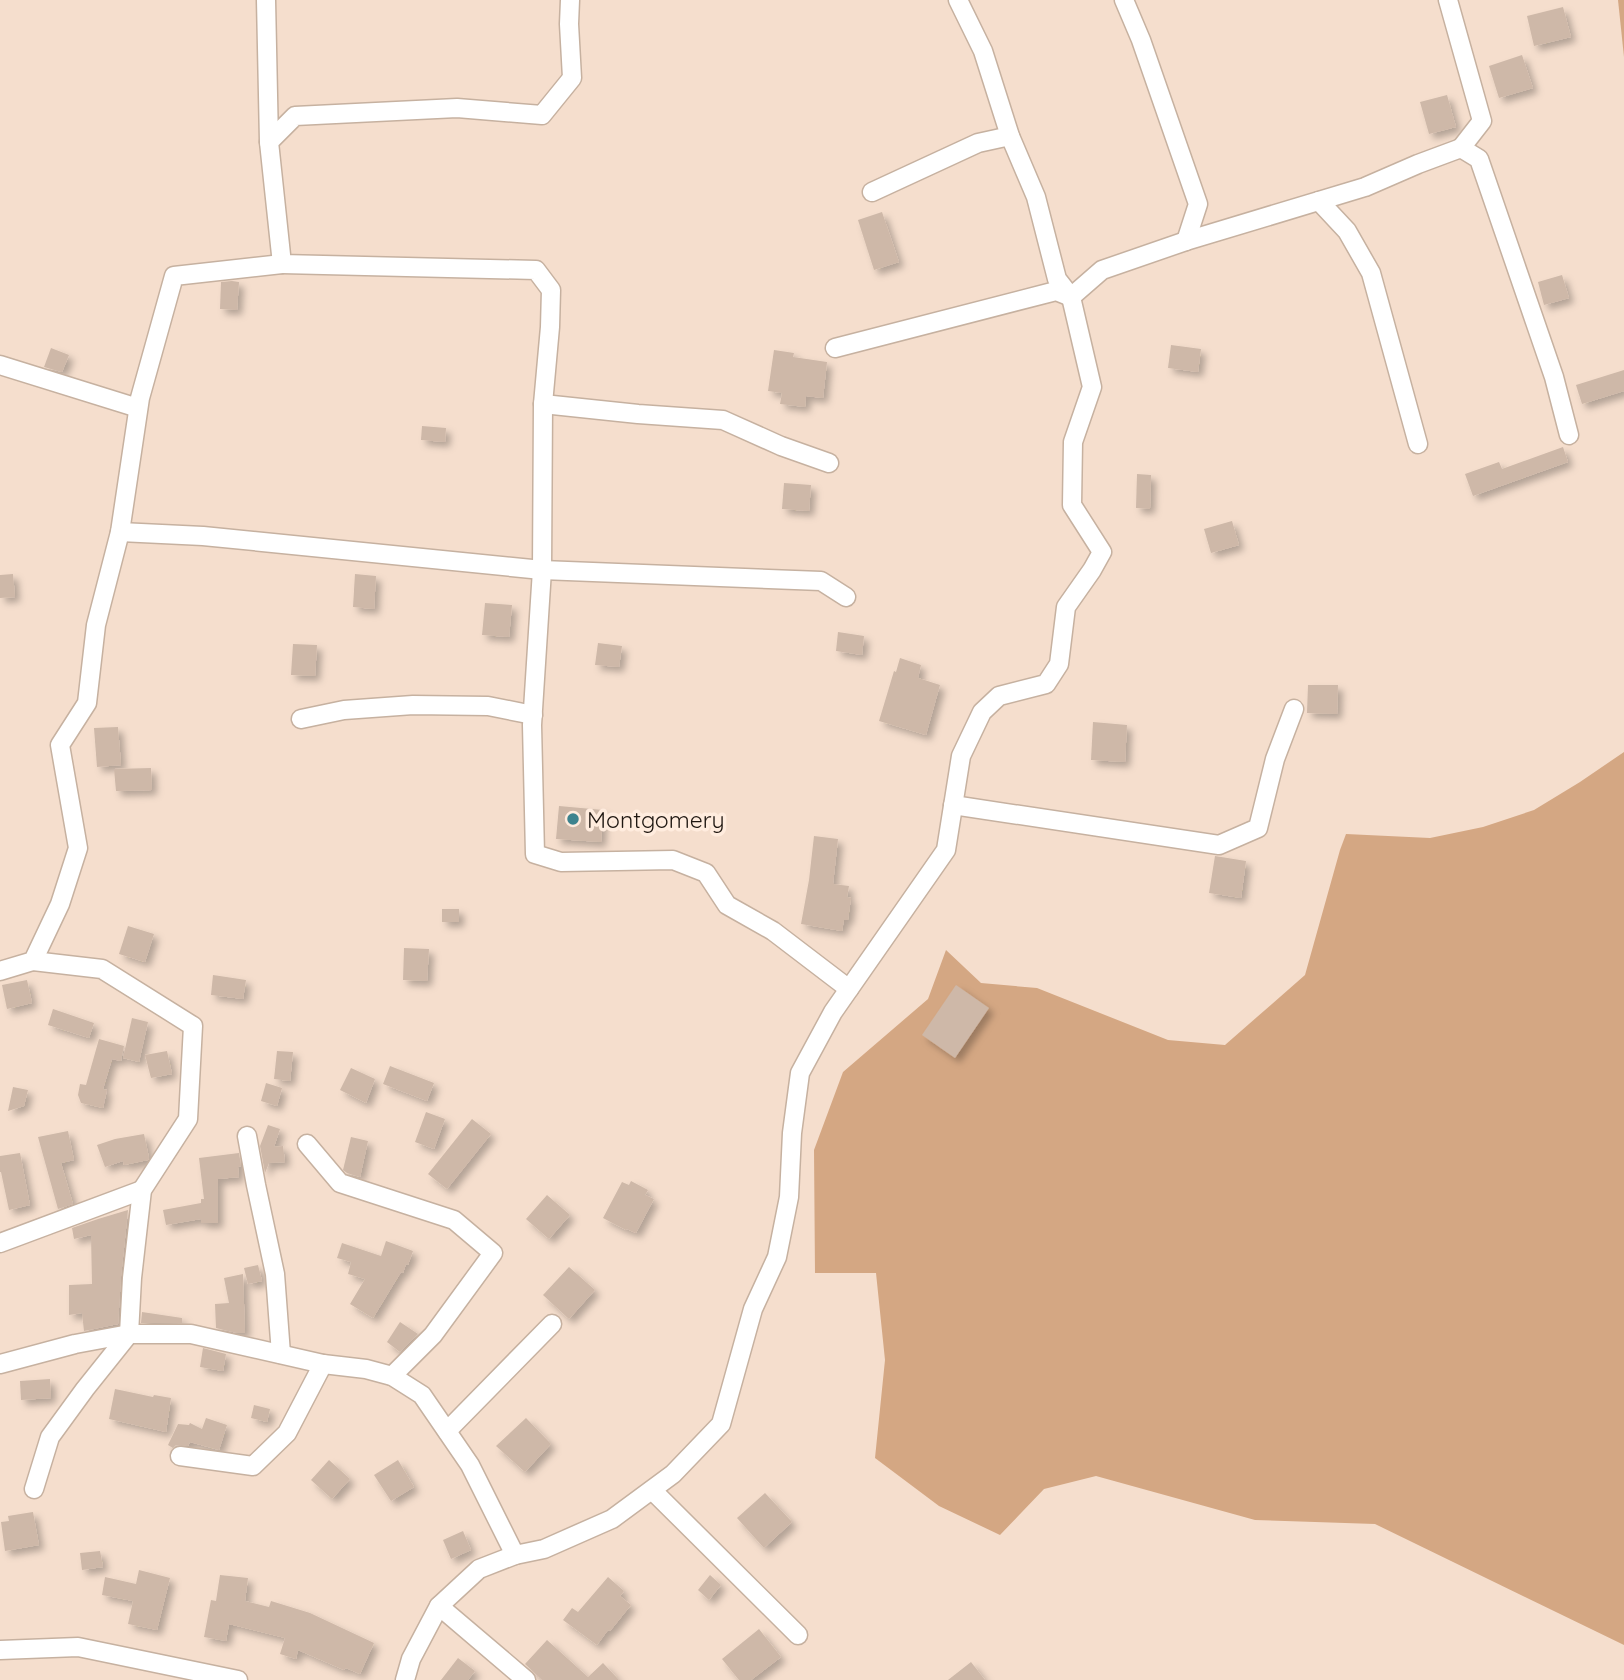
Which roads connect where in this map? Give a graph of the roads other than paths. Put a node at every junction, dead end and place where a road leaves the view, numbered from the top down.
1 (266, 0) edge
2 (570, 0) edge
3 (958, 0) edge
4 (1124, 0) edge
5 (1448, 0) edge
6 (1010, 136) junction
7 (269, 142) junction
8 (1461, 148) junction
9 (872, 192) dead end
10 (1319, 201) junction
11 (1186, 241) junction
12 (282, 264) junction
13 (1071, 296) junction
14 (835, 348) dead end
15 (0, 365) edge
16 (543, 404) junction
17 (138, 408) junction
18 (1569, 435) dead end
19 (1418, 444) dead end
20 (828, 463) dead end
21 (120, 532) junction
22 (542, 570) junction
23 (846, 597) dead end
24 (1294, 709) dead end
25 (533, 715) junction
26 (301, 719) dead end
27 (953, 805) junction
28 (33, 961) junction
29 (0, 971) edge
30 (849, 989) junction
31 (247, 1136) dead end
32 (307, 1143) dead end
33 (142, 1190) junction
34 (0, 1243) edge
35 (552, 1324) dead end
36 (129, 1334) junction
37 (281, 1354) junction
38 (0, 1364) edge
39 (323, 1364) junction
40 (392, 1376) junction
41 (447, 1431) junction
42 (180, 1455) dead end
43 (34, 1489) dead end
44 (652, 1490) junction
45 (515, 1555) junction
46 (439, 1606) junction
47 (798, 1635) dead end
48 (0, 1650) edge
49 (238, 1680) edge
50 (405, 1680) edge
51 (526, 1680) edge

1 - 7 street
2 - 7 street
3 - 6 street
4 - 11 street
5 - 8 street
6 - 9 street
6 - 13 street
7 - 12 street
8 - 10 street
8 - 18 street
10 - 11 street
10 - 19 street
11 - 13 street
12 - 16 street
12 - 17 street
13 - 14 street
13 - 27 street
15 - 17 street
16 - 20 street
16 - 22 street
17 - 21 street
21 - 22 street
21 - 28 street
22 - 23 street
22 - 25 street
24 - 27 street
25 - 26 street
25 - 30 street
27 - 30 street
28 - 29 street
28 - 33 street
30 - 44 street
31 - 37 street
32 - 40 street
33 - 34 street
33 - 36 street
35 - 41 street
36 - 37 street
36 - 38 street
36 - 43 street
37 - 39 street
39 - 40 street
39 - 42 street
40 - 41 street
41 - 45 street
44 - 45 street
44 - 47 street
45 - 46 street
46 - 50 street
46 - 51 street
48 - 49 street

